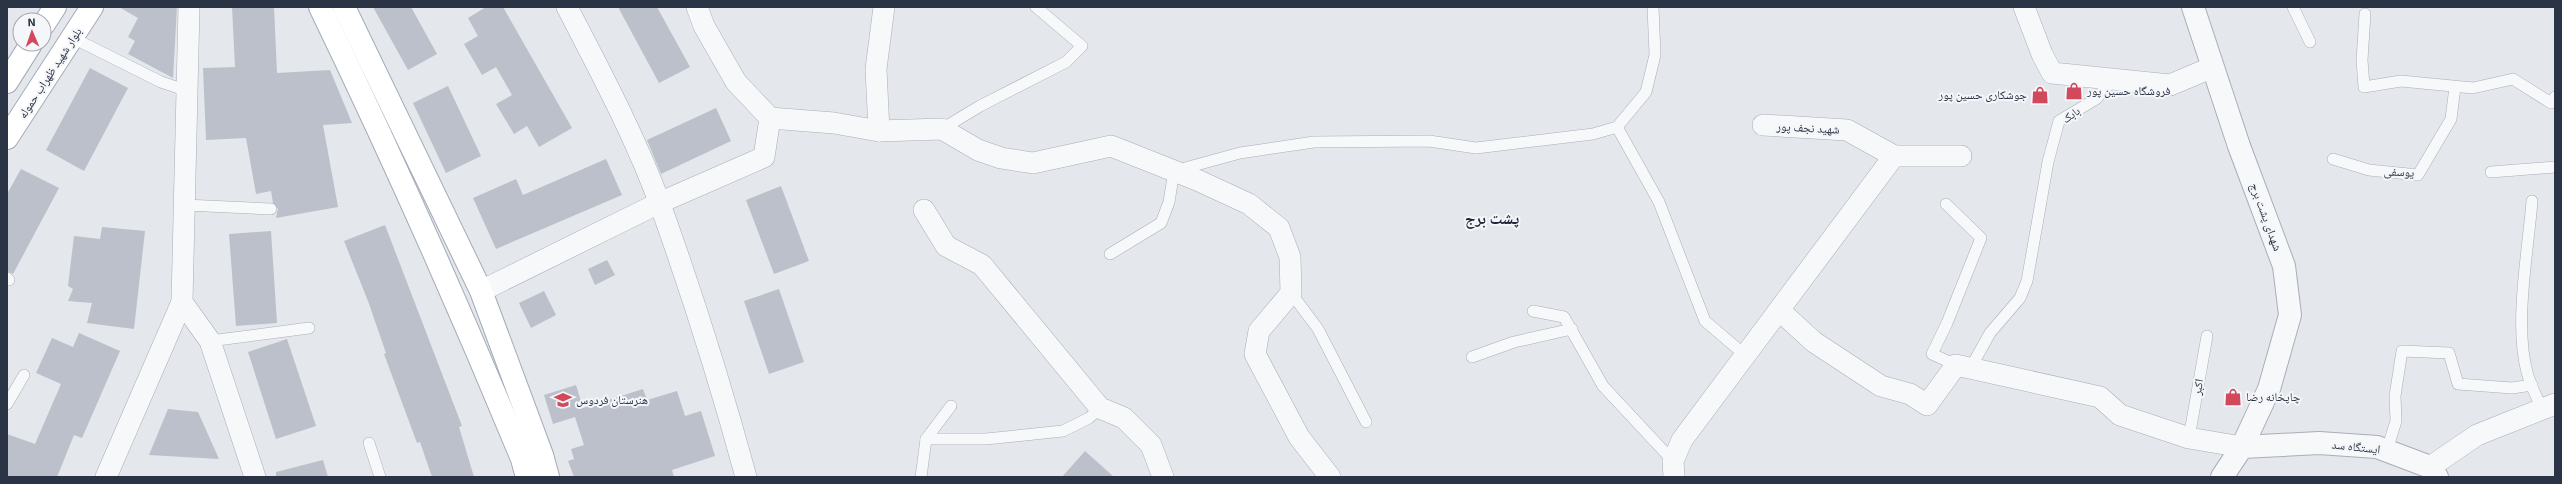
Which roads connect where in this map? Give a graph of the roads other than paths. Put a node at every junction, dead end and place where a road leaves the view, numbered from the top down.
1 (92, 7) edge
2 (190, 7) edge
3 (320, 7) edge
4 (344, 7) edge
5 (567, 7) edge
6 (697, 7) edge
7 (884, 7) edge
8 (1036, 7) edge
9 (1653, 7) edge
10 (2024, 7) edge
11 (2193, 7) edge
12 (2293, 7) edge
13 (2364, 14) dead end
14 (73, 38) junction
15 (2310, 42) dead end
16 (26, 52) edge
17 (2213, 67) junction
18 (2112, 81) junction
19 (7, 82) edge
20 (2455, 87) junction
21 (188, 91) junction
22 (2555, 96) edge
23 (770, 118) junction
24 (1763, 125) dead end
25 (1617, 127) junction
26 (942, 129) junction
27 (879, 131) junction
28 (7, 138) edge
29 (1894, 156) junction
30 (1961, 156) dead end
31 (2333, 159) dead end
32 (2555, 167) edge
33 (1174, 171) junction
34 (2491, 172) dead end
35 (2532, 201) dead end
36 (659, 203) junction
37 (1946, 204) dead end
38 (185, 205) junction
39 (271, 209) dead end
40 (924, 210) dead end
41 (1110, 254) dead end
42 (481, 291) junction
43 (1291, 293) junction
44 (182, 302) junction
45 (1779, 310) junction
46 (1533, 311) dead end
47 (309, 328) dead end
48 (1572, 329) junction
49 (2207, 336) dead end
50 (210, 341) junction
51 (1745, 355) junction
52 (1472, 358) dead end
53 (1963, 367) junction
54 (24, 375) dead end
55 (2532, 385) junction
56 (7, 404) edge
57 (951, 406) dead end
58 (2548, 407) edge
59 (1100, 408) junction
60 (1366, 422) dead end
61 (2189, 438) junction
62 (926, 439) junction
63 (369, 443) dead end
64 (2387, 450) junction
65 (2236, 454) edge
66 (1673, 469) edge
67 (2434, 472) edge
68 (106, 477) edge
69 (255, 477) edge
70 (380, 477) edge
71 (527, 477) edge
72 (548, 477) edge
73 (746, 477) edge
74 (921, 477) edge
75 (1163, 477) edge
76 (1330, 477) edge

1 - 14 main road, بلوار شهید ظهراب حموله
2 - 21 street
3 - 71 main road
4 - 42 main road
5 - 36 street
6 - 23 street
7 - 27 street
8 - 26 lane
9 - 25 lane
10 - 18 street
11 - 17 street, شهدای پشت برج
12 - 15 lane
13 - 20 lane
14 - 21 lane
14 - 28 main road, بلوار شهید ظهراب حموله
16 - 19 main road
17 - 18 street
17 - 65 street, شهدای پشت برج
18 - 53 lane, بابک
20 - 22 lane
20 - 31 lane, یوسفی
21 - 38 street
23 - 27 street
23 - 36 street
24 - 29 street, شهید نجف پور
25 - 33 lane
25 - 51 lane
26 - 27 street
26 - 33 street
29 - 30 street
29 - 45 street
32 - 34 lane
33 - 41 lane
33 - 43 street
35 - 55 lane
36 - 42 street
36 - 73 street
37 - 53 lane
38 - 39 lane
38 - 44 street
40 - 59 street
42 - 72 main road
43 - 60 lane
43 - 76 street
44 - 50 street
44 - 68 street
45 - 51 street
45 - 53 street
46 - 48 lane
47 - 50 lane
48 - 52 lane
48 - 66 lane
49 - 61 lane, اکبر
50 - 69 street
51 - 66 street
53 - 61 street
54 - 56 lane
55 - 58 lane
55 - 64 lane
57 - 62 lane
58 - 67 street
59 - 62 lane
59 - 75 street
61 - 65 street
62 - 74 lane
63 - 70 lane
64 - 65 street, ایستگاه سد
64 - 67 street, ایستگاه سد

